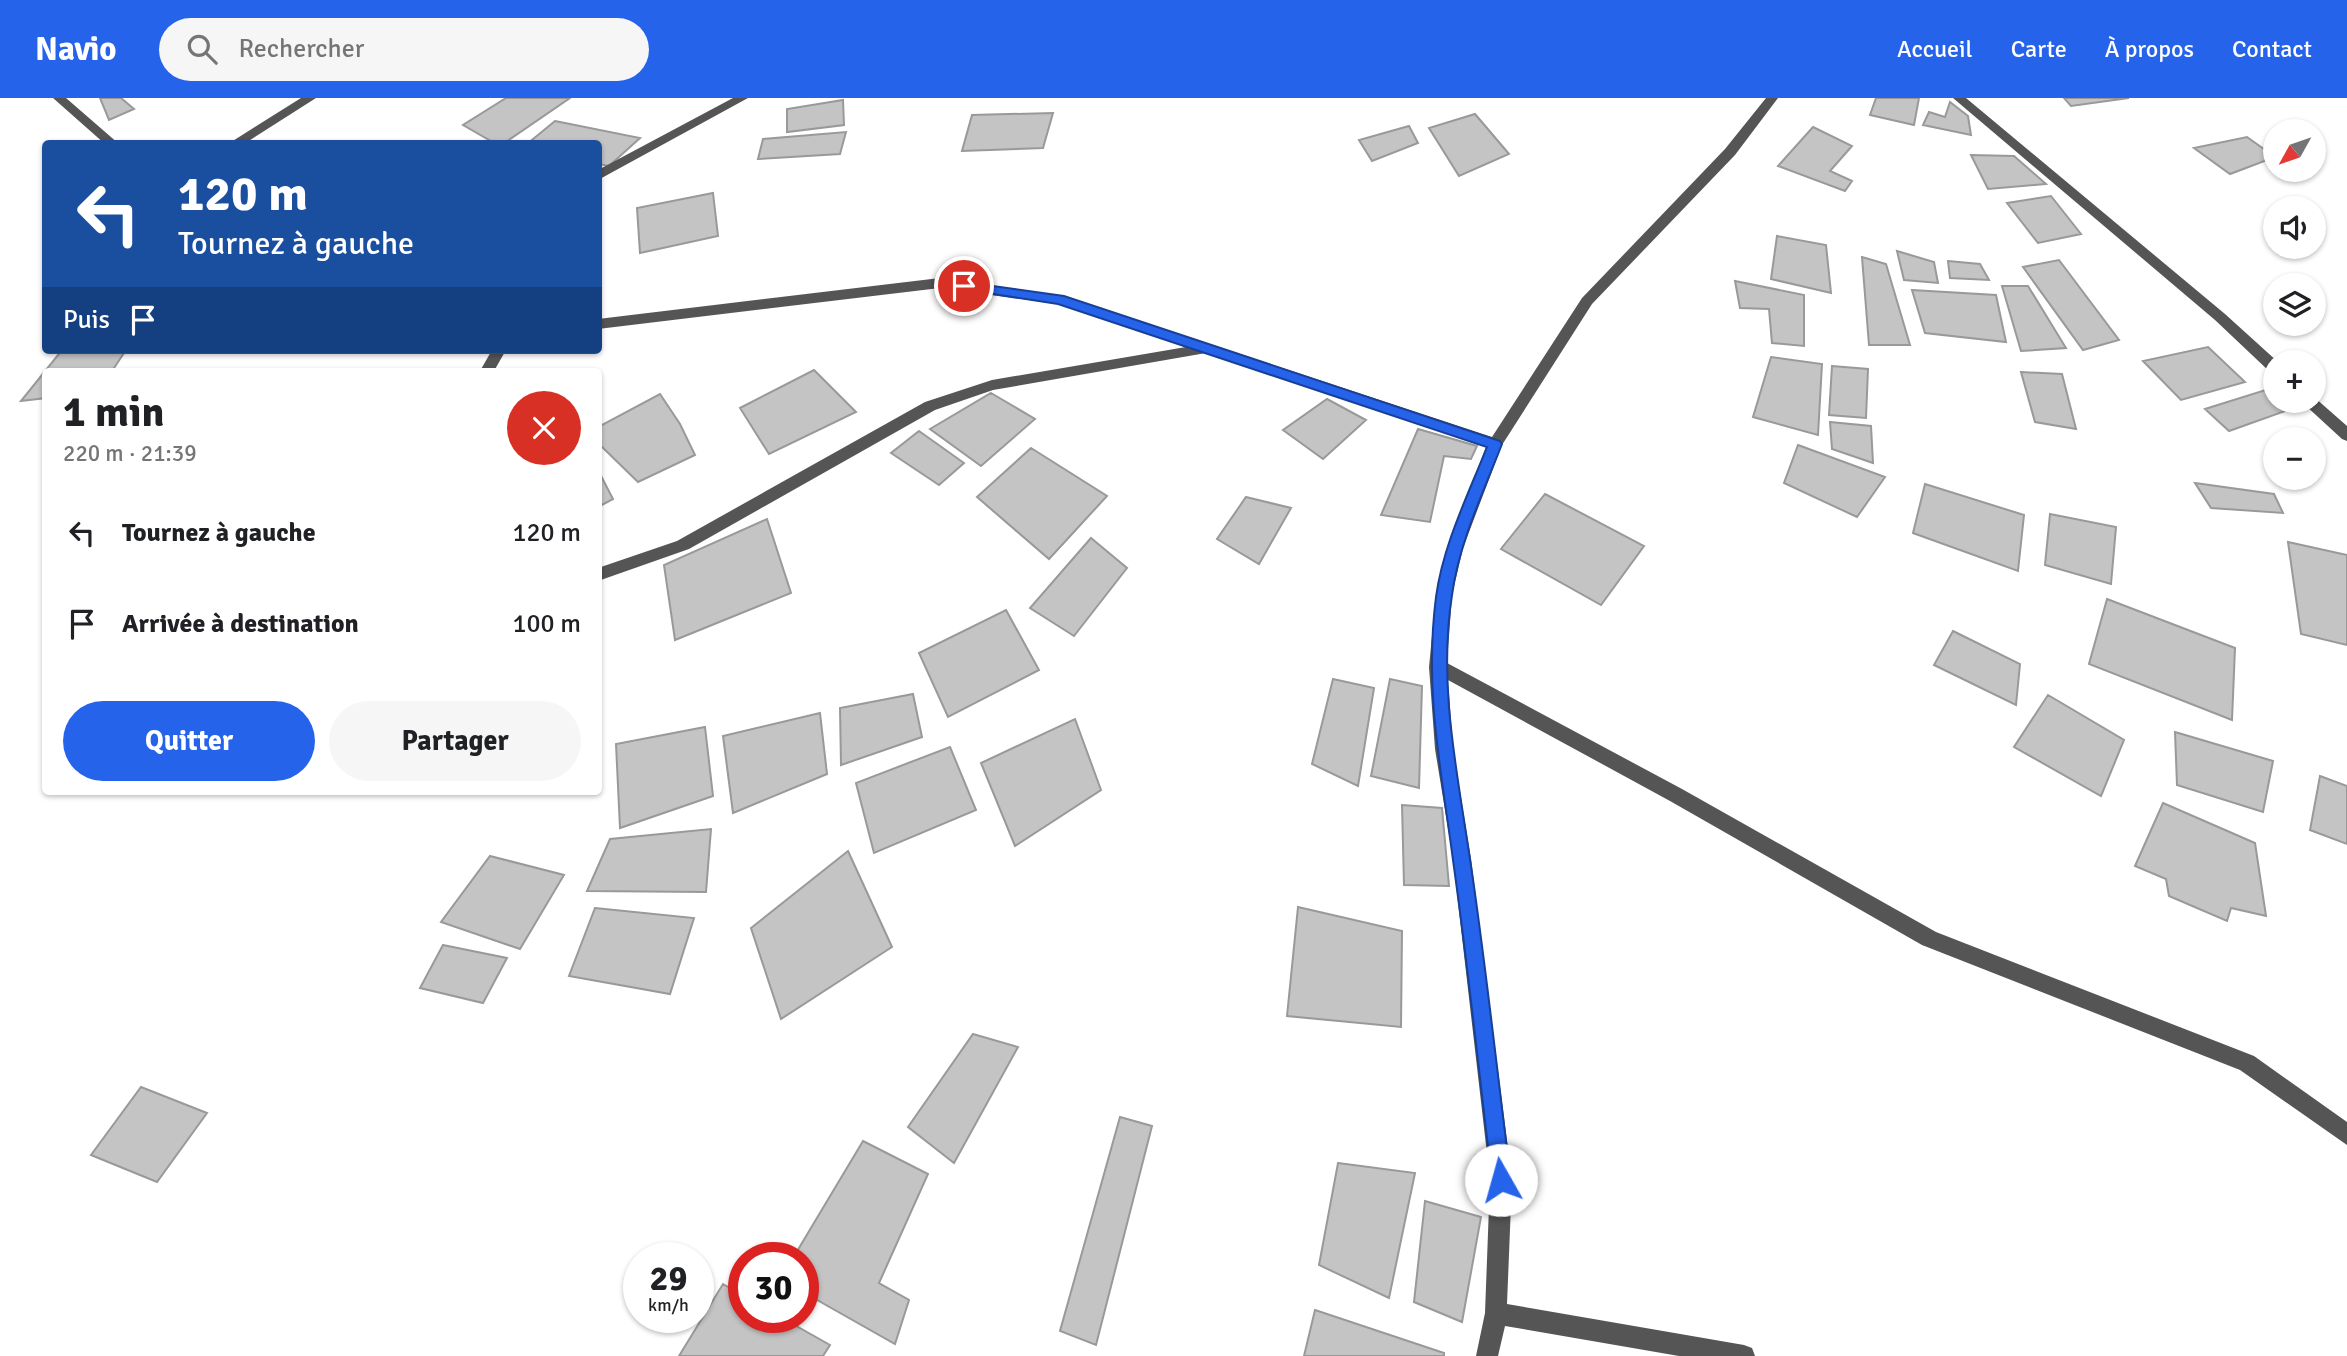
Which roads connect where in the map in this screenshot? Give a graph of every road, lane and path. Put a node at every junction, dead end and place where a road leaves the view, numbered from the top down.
1 (60, 98) edge
2 (310, 98) edge
3 (742, 98) edge
4 (1772, 98) edge
5 (1959, 98) edge
6 (108, 140) edge
7 (241, 140) edge
8 (602, 174) edge
9 (602, 324) edge
10 (1206, 348) junction
11 (2263, 357) edge
12 (2323, 413) edge
13 (2347, 435) edge
14 (1495, 444) junction
15 (602, 574) edge
16 (1438, 667) junction
17 (2347, 1135) edge
18 (1496, 1313) junction
19 (1487, 1356) edge
20 (1744, 1356) edge

1 - 6 street
2 - 7 street
3 - 8 street
4 - 14 street
5 - 11 street
9 - 10 street
10 - 14 street
10 - 15 street
12 - 13 street
14 - 16 street
16 - 17 street
16 - 18 street
18 - 19 street
18 - 20 street

